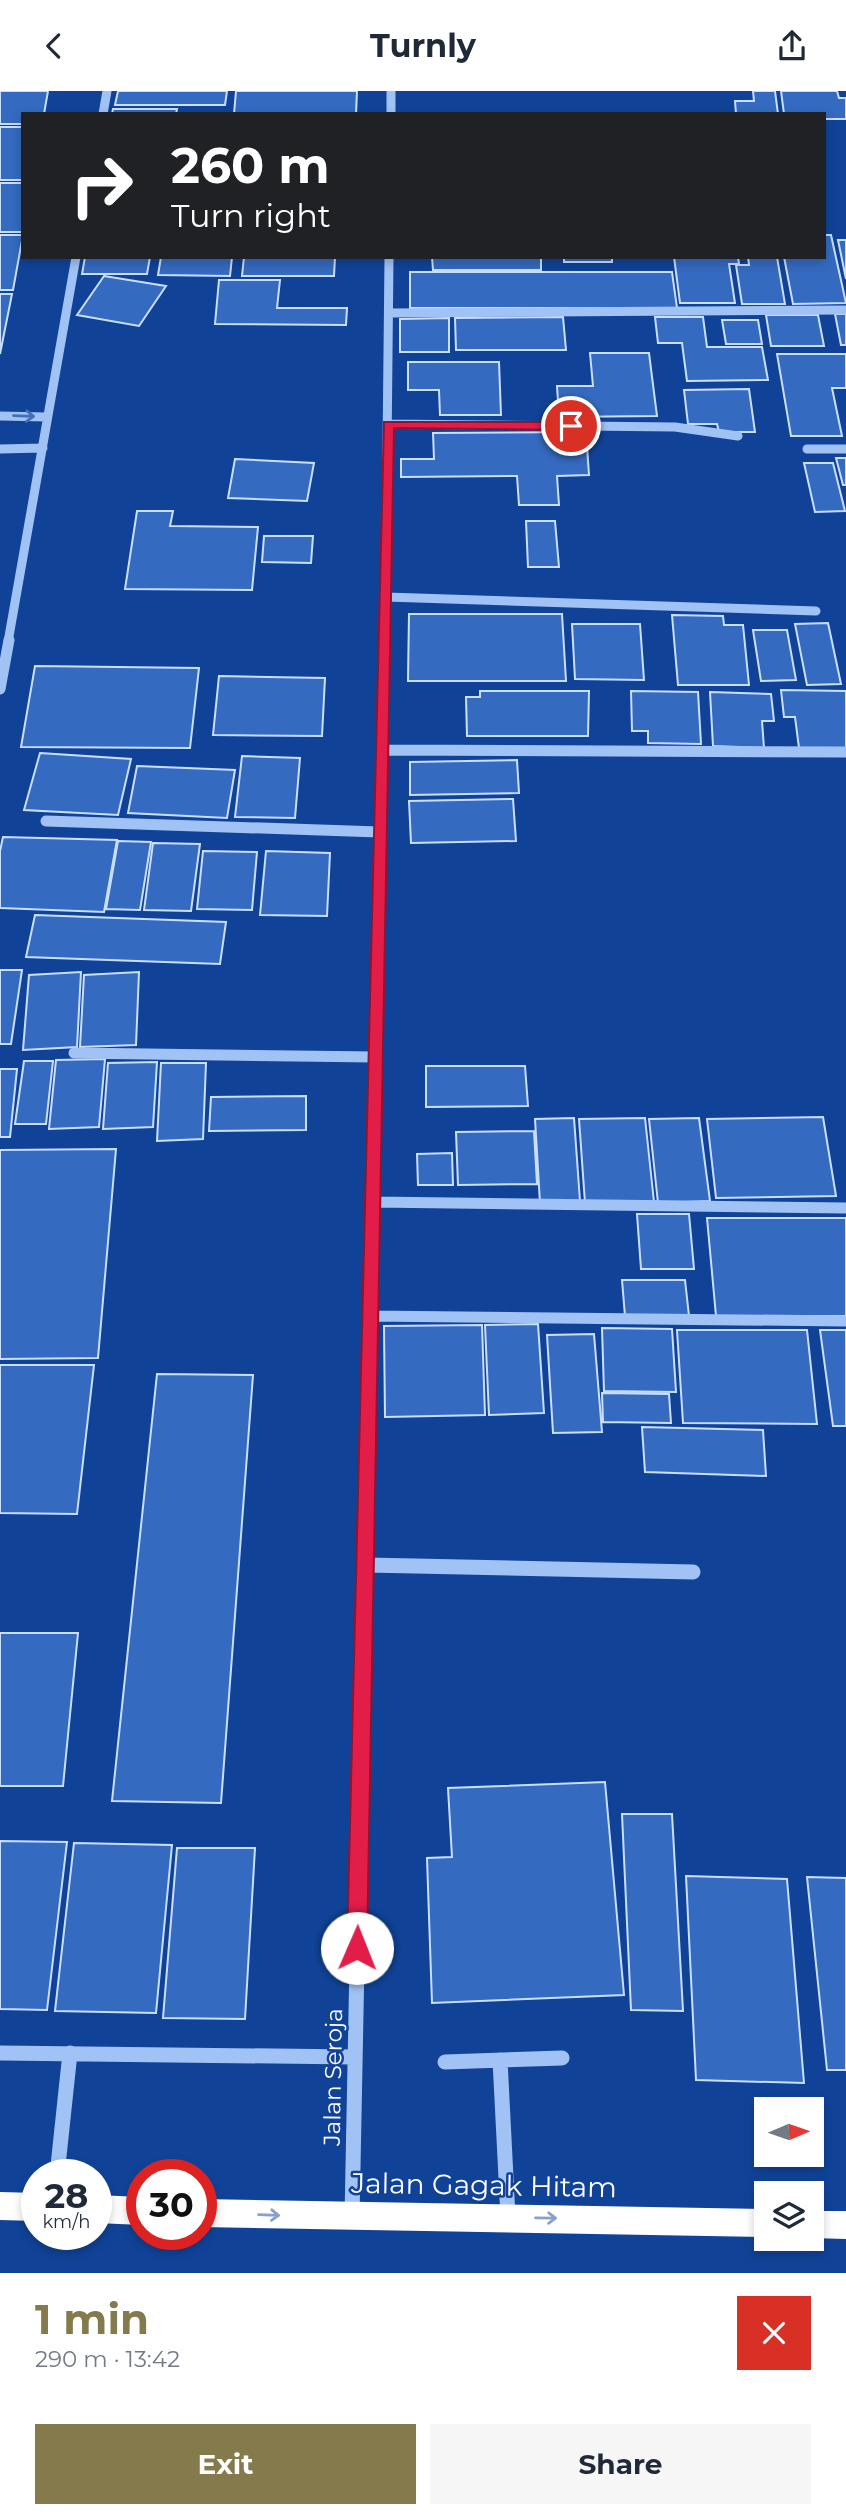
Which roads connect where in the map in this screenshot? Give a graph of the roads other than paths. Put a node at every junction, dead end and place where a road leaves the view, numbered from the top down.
1 (107, 91) edge
2 (391, 91) edge
3 (103, 112) edge
4 (391, 112) edge
5 (76, 259) edge
6 (389, 259) edge
7 (846, 310) edge
8 (389, 313) junction
9 (0, 415) edge
10 (47, 417) junction
11 (388, 424) junction
12 (738, 436) dead end
13 (43, 448) junction
14 (0, 449) edge
15 (807, 449) dead end
16 (846, 449) edge
17 (386, 597) junction
18 (816, 611) dead end
19 (0, 689) edge
20 (382, 750) junction
21 (846, 752) edge
22 (46, 821) dead end
23 (379, 832) junction
24 (74, 1053) dead end
25 (375, 1057) junction
26 (373, 1202) junction
27 (846, 1207) edge
28 (370, 1316) junction
29 (846, 1321) edge
30 (367, 1565) junction
31 (693, 1572) dead end
32 (0, 2053) edge
33 (70, 2053) junction
34 (354, 2057) junction
35 (562, 2058) dead end
36 (500, 2060) junction
37 (445, 2062) dead end
38 (59, 2159) edge
39 (0, 2206) edge
40 (21, 2207) edge
41 (217, 2214) edge
42 (508, 2217) junction
43 (352, 2218) junction
44 (754, 2224) edge
45 (824, 2225) edge
46 (846, 2225) edge

1 - 3 street
2 - 4 street
5 - 10 street
6 - 8 street, Jalan Seroja
7 - 8 street
8 - 11 street, Jalan Seroja
9 -> 10 street
10 - 13 street
11 - 12 street
11 - 17 street, Jalan Seroja
13 - 14 street
13 - 19 street
15 - 16 street
17 - 18 street
17 - 20 street, Jalan Seroja
20 - 21 street
20 - 23 street, Jalan Seroja
22 - 23 street
23 - 25 street, Jalan Seroja
24 - 25 street
25 - 26 street, Jalan Seroja
26 - 27 street
26 - 28 street, Jalan Seroja
28 - 29 street
28 - 30 street, Jalan Seroja
30 - 31 street
30 - 34 street, Jalan Seroja
32 - 33 street
33 - 34 street
33 - 38 street
34 - 43 street, Jalan Seroja
35 - 36 street
36 - 37 street
36 - 42 street
39 - 40 highway
41 -> 43 highway, Jalan Gagak Hitam
42 - 43 highway, Jalan Gagak Hitam
42 -> 44 highway, Jalan Gagak Hitam
45 - 46 highway

